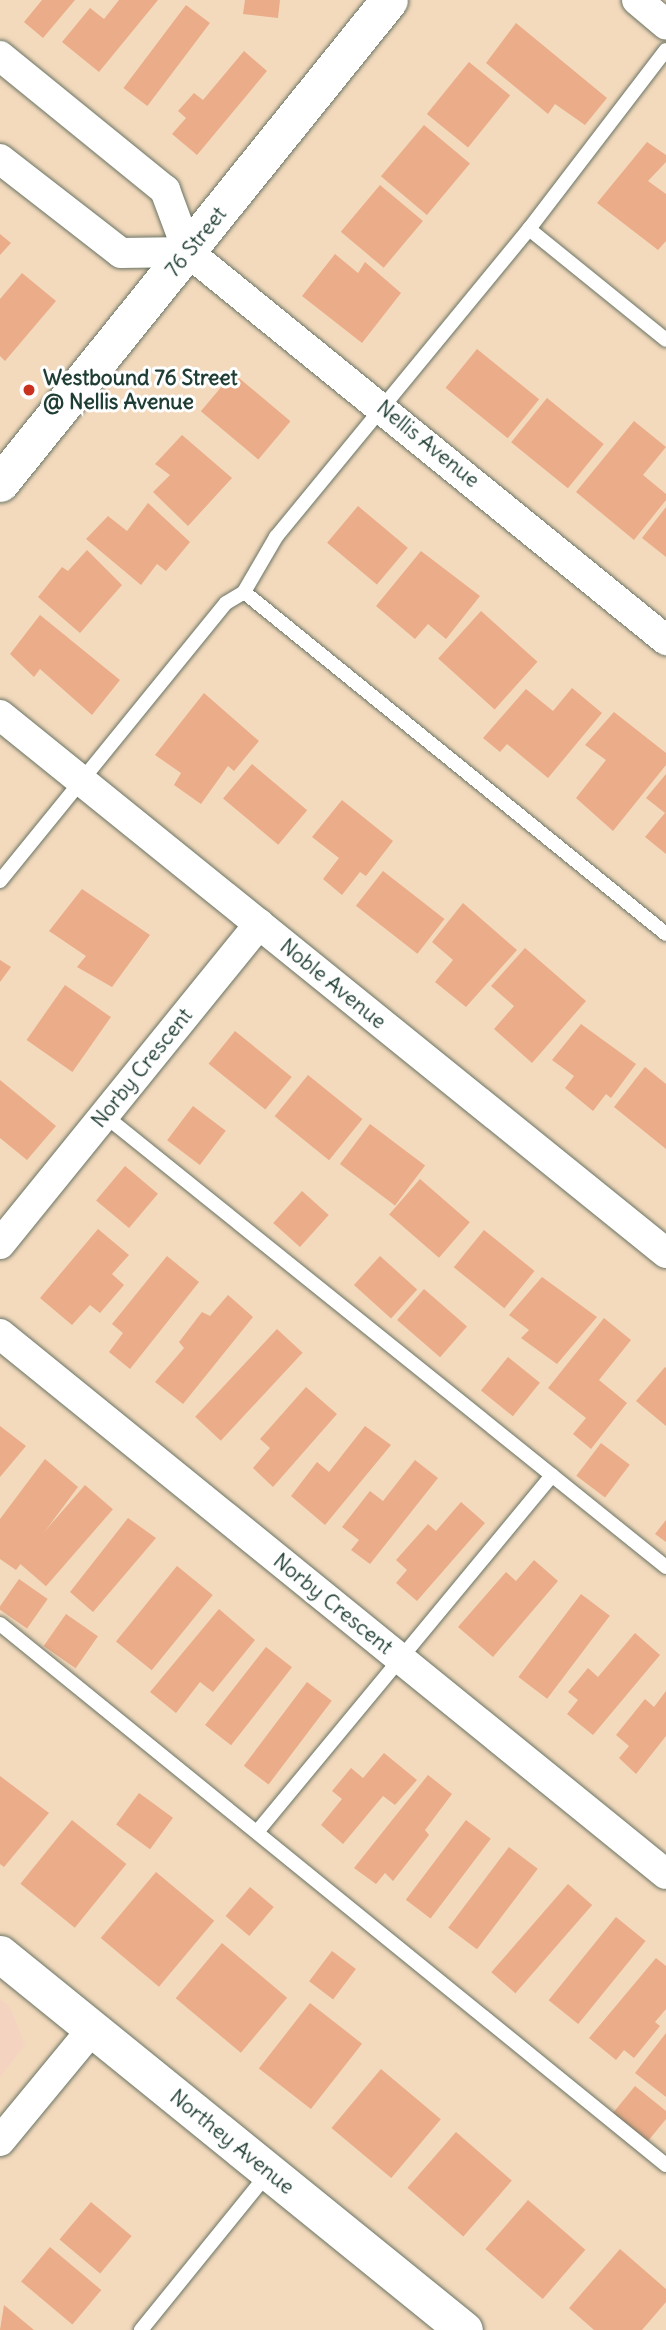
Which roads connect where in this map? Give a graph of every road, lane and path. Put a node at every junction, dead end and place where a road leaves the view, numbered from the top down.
1 (389, 0) edge
2 (636, 0) edge
3 (666, 24) edge
4 (666, 50) edge
5 (0, 56) edge
6 (0, 159) edge
7 (528, 229) junction
8 (188, 252) junction
9 (666, 340) edge
10 (382, 406) junction
11 (0, 483) edge
12 (244, 592) junction
13 (666, 640) edge
14 (0, 715) edge
15 (80, 778) junction
16 (0, 881) edge
17 (258, 924) junction
18 (666, 934) edge
19 (104, 1115) junction
20 (0, 1244) edge
21 (666, 1253) edge
22 (0, 1334) edge
23 (552, 1475) junction
24 (666, 1567) edge
25 (0, 1624) edge
26 (398, 1657) junction
27 (257, 1832) junction
28 (666, 1874) edge
29 (0, 1954) edge
30 (93, 2028) junction
31 (0, 2141) edge
32 (666, 2165) edge
33 (269, 2172) junction
34 (141, 2330) edge
35 (464, 2330) edge

1 - 8 street, 76 Street
2 - 3 street
4 - 7 lane
5 - 8 street
6 - 8 street
7 - 9 lane
7 - 10 lane
8 - 10 street, Nellis Avenue
8 - 11 street, 76 Street
10 - 12 lane
10 - 13 street, Nellis Avenue
12 - 15 lane
12 - 18 lane
14 - 15 street, Noble Avenue
15 - 16 lane
15 - 17 street, Noble Avenue
17 - 19 street, Norby Crescent
17 - 21 street, Noble Avenue
19 - 20 street, Norby Crescent
19 - 23 lane
22 - 26 street, Norby Crescent
23 - 24 lane
23 - 26 lane
25 - 27 lane
26 - 27 lane
26 - 28 street, Norby Crescent
27 - 32 lane
29 - 30 street, Northey Avenue
30 - 31 street
30 - 33 street, Northey Avenue
33 - 34 lane
33 - 35 street, Northey Avenue

